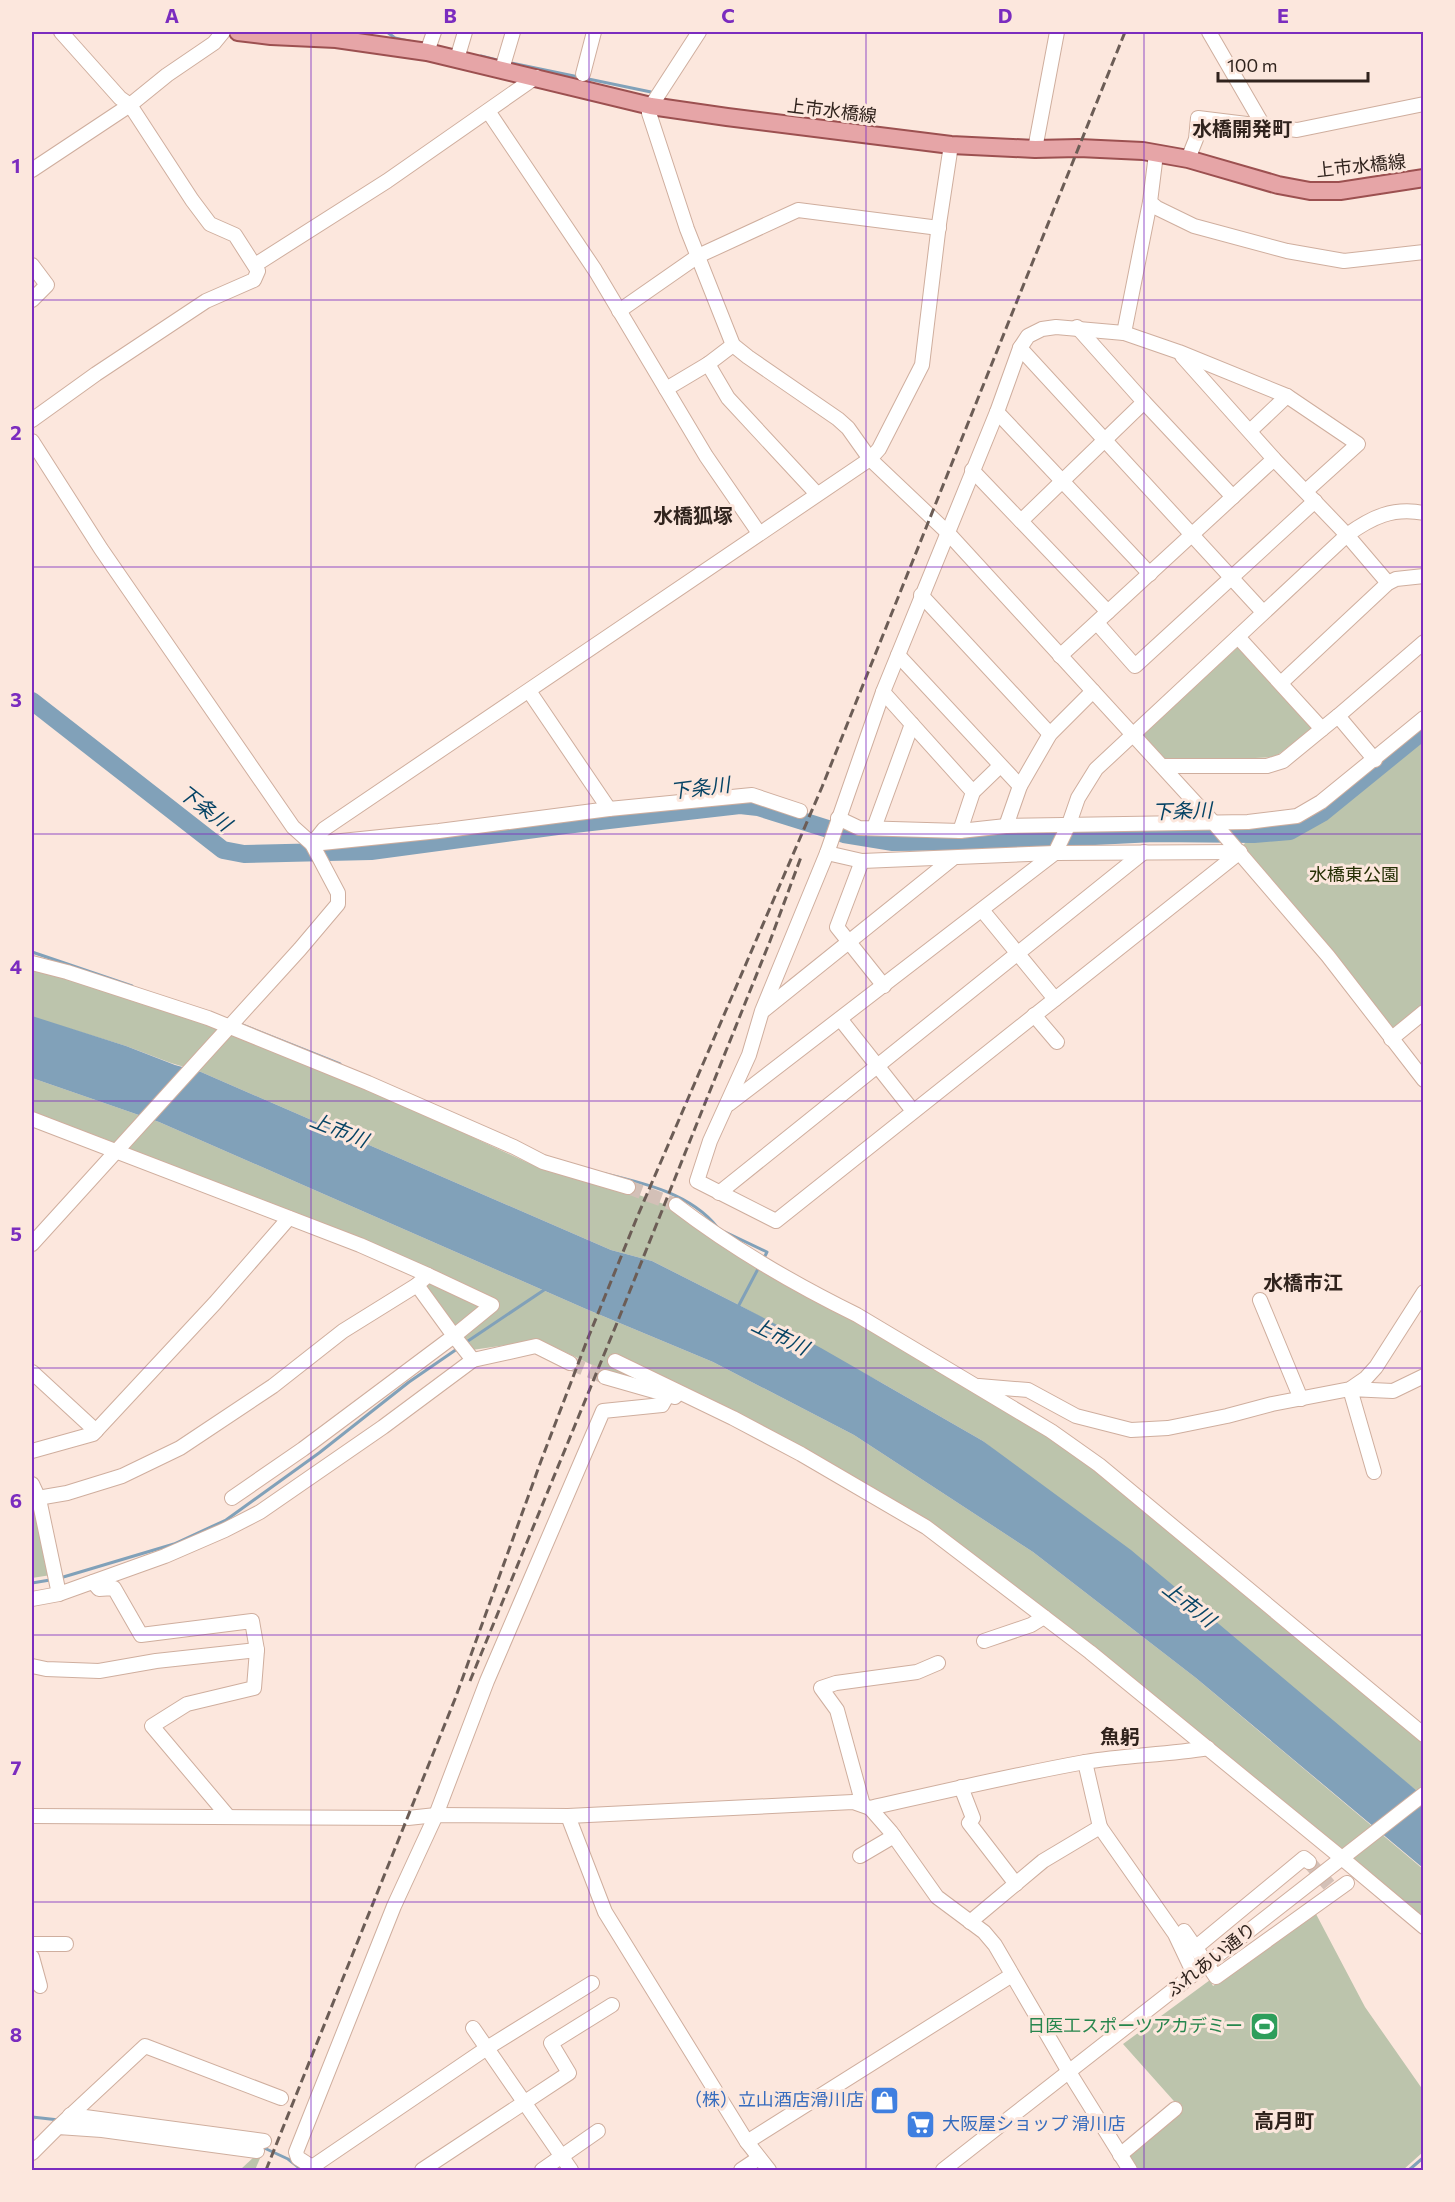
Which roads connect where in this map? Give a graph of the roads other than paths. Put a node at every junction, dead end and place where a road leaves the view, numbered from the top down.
1 (61, 32) edge
2 (223, 32) edge
3 (238, 32) edge
4 (434, 32) edge
5 (465, 32) edge
6 (513, 32) edge
7 (594, 32) edge
8 (699, 32) edge
9 (1057, 32) edge
10 (1209, 32) edge
11 (337, 35) edge
12 (427, 52) junction
13 (457, 59) junction
14 (502, 69) junction
15 (583, 74) dead end
16 (536, 77) junction
17 (1424, 104) edge
18 (130, 105) junction
19 (651, 106) junction
20 (488, 111) junction
21 (1264, 127) junction
22 (951, 145) junction
23 (1035, 149) junction
24 (1156, 154) junction
25 (1188, 159) junction
26 (32, 170) edge
27 (1424, 178) edge
28 (1150, 202) junction
29 (939, 228) junction
30 (1424, 252) edge
31 (698, 256) junction
32 (32, 265) edge
33 (255, 265) junction
34 (32, 300) edge
35 (619, 311) junction
36 (1077, 327) junction
37 (1124, 333) junction
38 (734, 345) junction
39 (1020, 348) junction
40 (1179, 352) junction
41 (708, 364) junction
42 (666, 389) junction
43 (1287, 396) junction
44 (1144, 402) junction
45 (997, 412) junction
46 (32, 420) edge
47 (1250, 432) junction
48 (1104, 440) junction
49 (32, 441) edge
50 (870, 459) junction
51 (1274, 459) junction
52 (972, 470) junction
53 (1062, 481) junction
54 (817, 494) junction
55 (1310, 496) junction
56 (1233, 497) junction
57 (1424, 513) edge
58 (1021, 521) junction
59 (948, 532) junction
60 (759, 533) junction
61 (1191, 535) junction
62 (1347, 535) junction
63 (1149, 574) junction
64 (1424, 576) edge
65 (1232, 578) junction
66 (1388, 583) junction
67 (921, 596) junction
68 (1108, 612) junction
69 (1263, 612) junction
70 (1097, 623) junction
71 (1238, 637) junction
72 (1424, 642) edge
73 (898, 655) junction
74 (1060, 656) junction
75 (1281, 683) junction
76 (529, 691) junction
77 (1093, 691) junction
78 (883, 692) junction
79 (1338, 716) junction
80 (1424, 718) edge
81 (912, 724) junction
82 (1322, 729) junction
83 (1050, 734) junction
84 (1132, 734) junction
85 (1375, 760) junction
86 (1000, 766) junction
87 (1164, 766) junction
88 (1020, 786) junction
89 (973, 792) junction
90 (609, 809) junction
91 (800, 811) dead end
92 (837, 822) junction
93 (1216, 825) junction
94 (1006, 826) junction
95 (874, 828) junction
96 (1068, 828) junction
97 (960, 831) junction
98 (312, 844) junction
99 (1237, 848) junction
100 (828, 850) junction
101 (1056, 851) junction
102 (1144, 852) junction
103 (952, 859) junction
104 (862, 861) junction
105 (982, 910) junction
106 (848, 942) junction
107 (1018, 954) junction
108 (32, 963) edge
109 (884, 986) junction
110 (1055, 999) junction
111 (762, 1011) junction
112 (1424, 1012) edge
113 (1034, 1015) junction
114 (841, 1020) junction
115 (229, 1027) junction
116 (1391, 1039) junction
117 (1057, 1042) dead end
118 (878, 1067) junction
119 (1424, 1080) edge
120 (727, 1105) junction
121 (913, 1111) junction
122 (32, 1119) edge
123 (119, 1148) junction
124 (628, 1186) tunnel mouth
125 (719, 1193) junction
126 (676, 1205) tunnel mouth
127 (289, 1218) junction
128 (32, 1244) edge
129 (428, 1275) junction
130 (417, 1285) junction
131 (1424, 1292) edge
132 (1260, 1300) dead end
133 (454, 1336) junction
134 (473, 1360) junction
135 (615, 1361) dead end
136 (570, 1363) tunnel mouth
137 (32, 1372) edge
138 (1424, 1376) edge
139 (604, 1377) tunnel mouth
140 (974, 1385) junction
141 (1350, 1389) junction
142 (667, 1396) junction
143 (692, 1398) junction
144 (1301, 1399) junction
145 (96, 1431) junction
146 (32, 1451) edge
147 (1374, 1473) dead end
148 (32, 1484) edge
149 (232, 1498) dead end
150 (35, 1499) edge
151 (93, 1582) junction
152 (59, 1594) junction
153 (32, 1599) edge
154 (1044, 1617) junction
155 (984, 1641) dead end
156 (257, 1650) junction
157 (938, 1663) dead end
158 (32, 1666) edge
159 (1424, 1734) edge
160 (1208, 1748) junction
161 (1085, 1762) junction
162 (961, 1787) junction
163 (1424, 1794) edge
164 (867, 1807) junction
165 (227, 1815) junction
166 (436, 1815) junction
167 (32, 1816) edge
168 (568, 1816) junction
169 (1100, 1827) junction
170 (894, 1836) junction
171 (860, 1856) dead end
172 (1346, 1856) junction
173 (1309, 1862) dead end
174 (1347, 1883) dead end
175 (1016, 1884) junction
176 (970, 1922) junction
177 (1424, 1927) edge
178 (1184, 1930) dead end
179 (32, 1944) edge
180 (66, 1944) dead end
181 (1195, 1948) junction
182 (32, 1957) edge
183 (1206, 1965) junction
184 (1012, 1974) junction
185 (1194, 1974) junction
186 (592, 1983) dead end
187 (40, 1986) dead end
188 (612, 2005) dead end
189 (473, 2028) dead end
190 (487, 2048) junction
191 (1069, 2072) junction
192 (281, 2098) dead end
193 (523, 2102) junction
194 (1175, 2109) dead end
195 (70, 2115) junction
196 (58, 2127) junction
197 (598, 2131) dead end
198 (747, 2142) junction
199 (32, 2153) edge
200 (1120, 2155) junction
201 (562, 2157) junction
202 (759, 2158) junction
203 (314, 2169) edge
204 (422, 2170) edge
205 (542, 2170) edge
206 (571, 2170) edge
207 (741, 2170) edge
208 (769, 2170) edge
209 (943, 2170) edge
210 (1130, 2170) edge

1 - 18 street
2 - 18 street
3 - 11 main road, 上市水橋線
4 - 12 street
5 - 13 street
6 - 14 street
7 - 15 street
8 - 19 street
9 - 23 street
10 - 21 street
11 - 12 main road, 上市水橋線
12 - 13 main road, 上市水橋線
13 - 14 main road, 上市水橋線
14 - 16 main road, 上市水橋線
16 - 19 main road, 上市水橋線
16 - 20 street
17 - 21 street
18 - 26 street
18 - 33 street
19 - 22 main road, 上市水橋線
19 - 31 street
20 - 33 street
20 - 35 street
21 - 25 street
22 - 23 main road, 上市水橋線
22 - 29 street
23 - 24 main road, 上市水橋線
24 - 25 main road, 上市水橋線
24 - 28 street
25 - 27 main road, 上市水橋線
28 - 30 street
28 - 37 street
29 - 31 street
29 - 50 street
31 - 35 street
31 - 38 street
32 - 34 street
33 - 46 street
35 - 42 street
36 - 37 street
36 - 39 street
36 - 44 street
37 - 40 street
38 - 41 street
38 - 50 street
39 - 45 street
39 - 48 street
40 - 43 street
40 - 47 street
41 - 42 street
41 - 54 street
42 - 60 street
43 - 47 street
43 - 55 street
44 - 48 street
44 - 56 street
45 - 52 street
45 - 53 street
47 - 51 street
48 - 53 street
48 - 61 street
49 - 98 street
50 - 54 street
50 - 59 street
51 - 55 street
51 - 56 street
52 - 58 street
52 - 59 street
53 - 58 street
53 - 63 street
54 - 60 street
55 - 62 street
55 - 65 street
56 - 61 street
57 - 62 street
58 - 68 street
59 - 67 street
59 - 74 street
60 - 76 street
61 - 63 street
61 - 65 street
62 - 66 street
62 - 69 street
63 - 68 street
64 - 66 street
65 - 69 street
65 - 70 street
66 - 75 street
67 - 73 street
67 - 83 street
68 - 70 street
69 - 71 street
70 - 74 street
71 - 75 street
71 - 84 street
72 - 79 street
73 - 78 street
73 - 86 street
74 - 77 street
75 - 82 street
76 - 90 street
76 - 98 street
77 - 83 street
77 - 84 street
78 - 81 street
78 - 92 street
79 - 82 street
79 - 85 street
80 - 85 street
81 - 89 street
81 - 95 street
82 - 87 street
83 - 88 street
84 - 87 street
84 - 96 street
85 - 93 street
86 - 88 street
86 - 89 street
87 - 93 street
88 - 94 street
89 - 97 street
90 - 91 street
90 - 98 street
92 - 95 street
92 - 100 street
93 - 96 street
93 - 99 street
94 - 96 street
94 - 97 street
95 - 97 street
96 - 101 street
98 - 115 street
99 - 102 street
99 - 110 street
99 - 116 street
100 - 104 street
100 - 111 street
101 - 102 street
101 - 103 street
101 - 105 street
102 - 107 street
103 - 104 street
103 - 106 street
104 - 106 street
105 - 107 street
105 - 109 street
106 - 109 street
106 - 111 street
107 - 110 street
107 - 118 street
108 - 115 street
109 - 114 street
110 - 113 street
111 - 120 street
112 - 116 street
113 - 117 street
113 - 121 street
114 - 118 street
114 - 120 street
115 - 123 street
115 - 124 street
116 - 119 street
118 - 121 street
118 - 125 street
120 - 125 street
121 - 125 street
122 - 123 street
123 - 127 street
123 - 128 street
126 - 140 street
127 - 129 street
127 - 145 street
129 - 130 street
129 - 133 street
130 - 133 street
130 - 150 street
131 - 141 street
132 - 144 street
133 - 134 street
133 - 149 street
134 - 136 street
134 - 151 street
135 - 143 street
137 - 145 street
138 - 141 street
139 - 142 street
140 - 144 street
140 - 159 street
141 - 144 street
141 - 147 street
142 - 143 street
142 - 166 street
143 - 154 street
145 - 146 street
148 - 150 street
150 - 152 street
151 - 152 street
151 - 156 street
152 - 153 street
154 - 155 street
154 - 160 street
156 - 158 street
156 - 165 street
157 - 164 street
160 - 161 street
160 - 172 street
161 - 162 street
161 - 169 street
162 - 164 street
162 - 175 street
163 - 172 street, ふれあい通り
164 - 168 street
164 - 170 street
165 - 166 street
165 - 167 street
166 - 168 street
166 - 203 street
168 - 198 street
169 - 175 street
169 - 185 street
170 - 171 street
170 - 176 street
172 - 177 street
172 - 183 street, ふれあい通り
173 - 181 street
174 - 183 street
175 - 176 street
176 - 184 street
178 - 181 street
179 - 180 street
181 - 183 street
182 - 187 street
183 - 185 street, ふれあい通り
184 - 191 street
184 - 198 street
185 - 191 street, ふれあい通り
186 - 190 street
188 - 193 street
189 - 190 street
190 - 193 street
190 - 203 street
191 - 200 street
191 - 209 street, ふれあい通り
192 - 195 street
193 - 201 street
193 - 204 street
194 - 200 street
195 - 196 street
195 - 196 street
196 - 199 street
197 - 201 street
198 - 202 street
200 - 210 street
201 - 205 street
201 - 206 street
202 - 207 street
202 - 208 street

